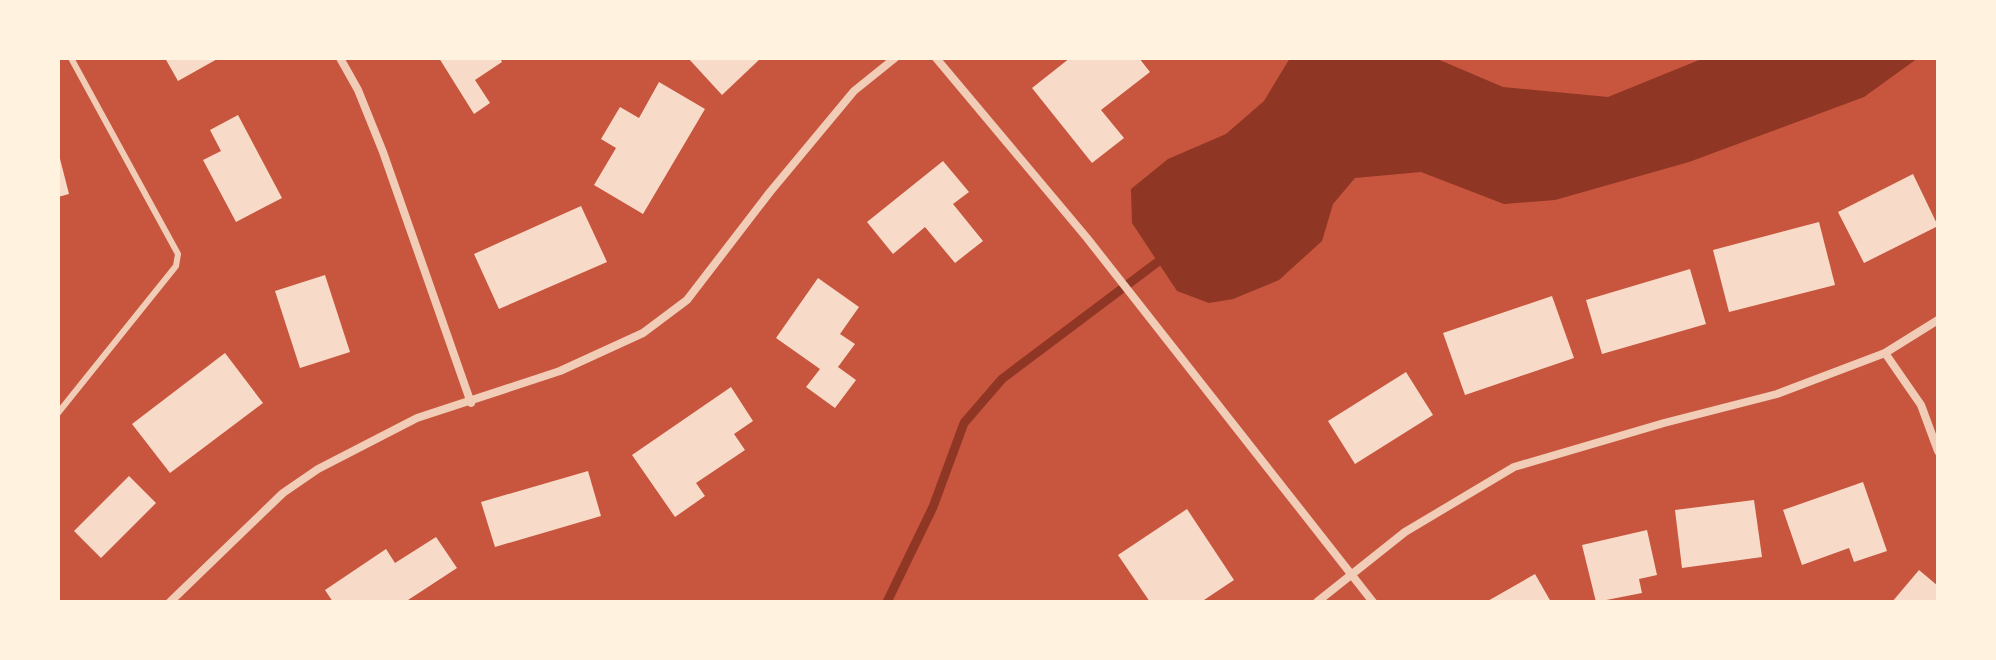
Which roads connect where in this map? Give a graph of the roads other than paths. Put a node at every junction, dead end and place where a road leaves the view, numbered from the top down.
1 (71, 58) edge
2 (340, 58) edge
3 (895, 58) edge
4 (936, 58) edge
5 (1938, 320) edge
6 (1885, 353) junction
7 (471, 403) junction
8 (58, 413) edge
9 (1938, 451) edge
10 (1351, 575) junction
11 (170, 602) edge
12 (1317, 602) edge
13 (1373, 602) edge

1 - 8 lane
2 - 7 street
3 - 7 street
4 - 10 street
5 - 6 street
6 - 9 street
6 - 10 street
7 - 11 street
10 - 12 street
10 - 13 street

